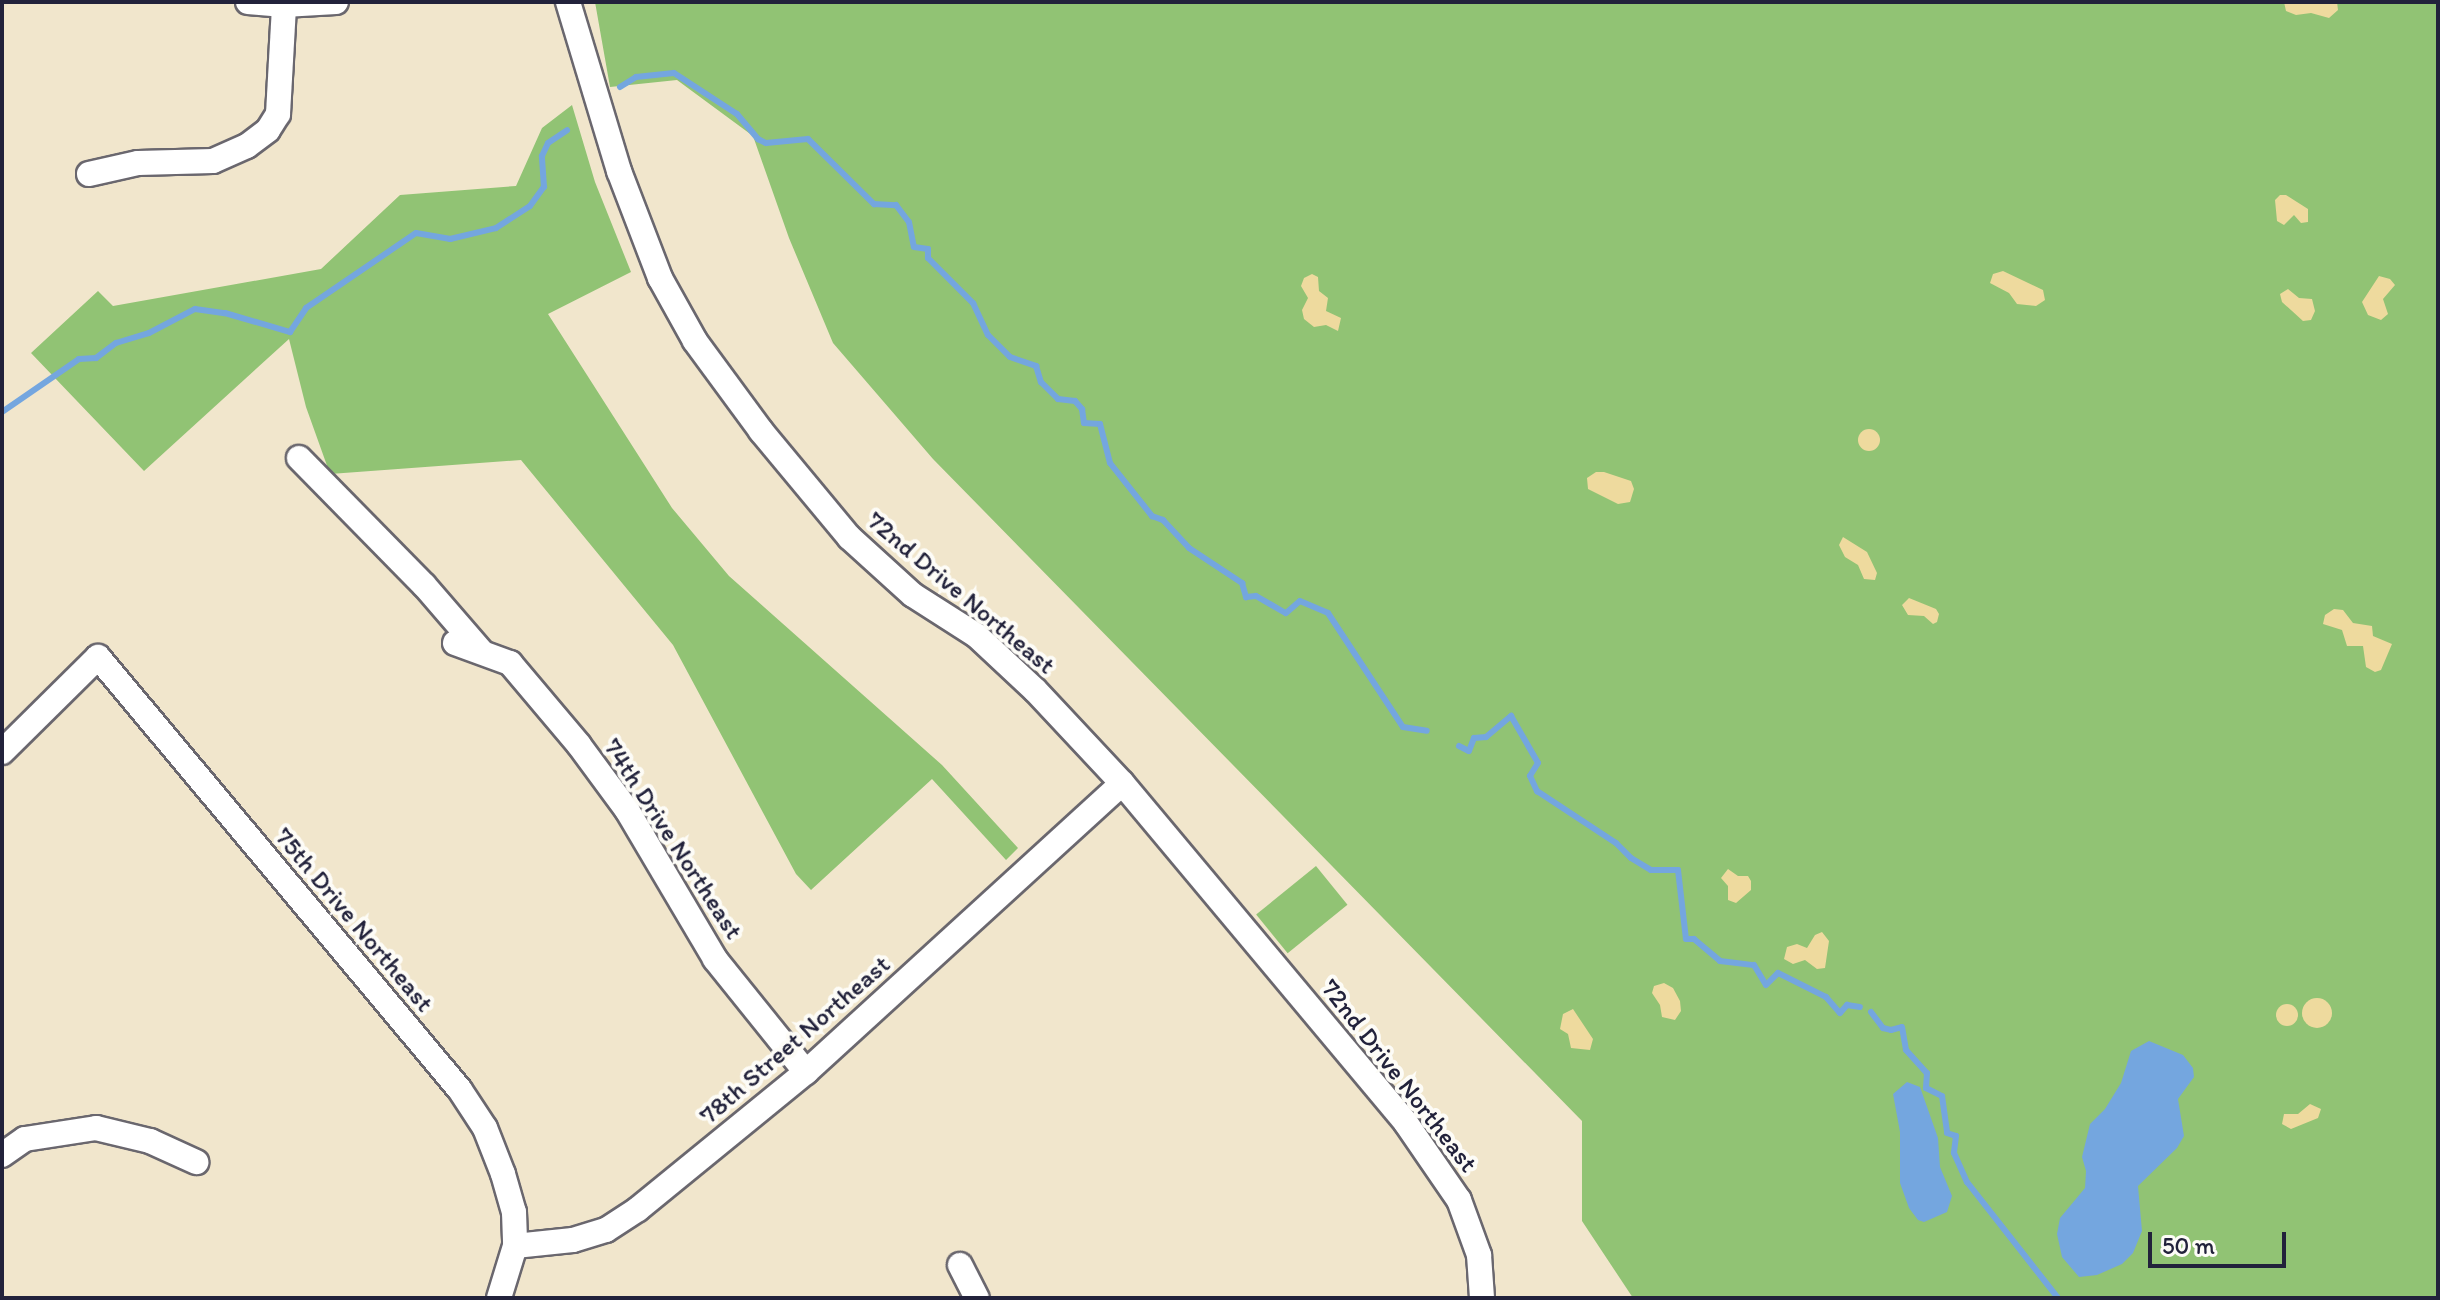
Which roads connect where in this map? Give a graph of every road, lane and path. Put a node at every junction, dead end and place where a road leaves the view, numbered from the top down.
1 (248, 2) edge
2 (336, 2) edge
3 (568, 2) edge
4 (284, 5) junction
5 (89, 174) dead end
6 (299, 458) dead end
7 (455, 643) dead end
8 (481, 651) junction
9 (2, 752) edge
10 (1122, 783) junction
11 (806, 1072) junction
12 (2, 1155) edge
13 (196, 1162) dead end
14 (515, 1246) junction
15 (960, 1265) dead end
16 (499, 1298) edge
17 (977, 1298) edge
18 (1482, 1298) edge

1 - 4 street
2 - 4 street
3 - 10 street, 72nd Drive Northeast
4 - 5 street
6 - 8 street, 74th Drive Northeast
7 - 8 street, 74th Drive Northeast
8 - 11 street, 74th Drive Northeast
9 - 14 street, 75th Drive Northeast
10 - 11 street, 78th Street Northeast
10 - 18 street, 72nd Drive Northeast
11 - 14 street, 78th Street Northeast
12 - 13 street
14 - 16 street
15 - 17 street

